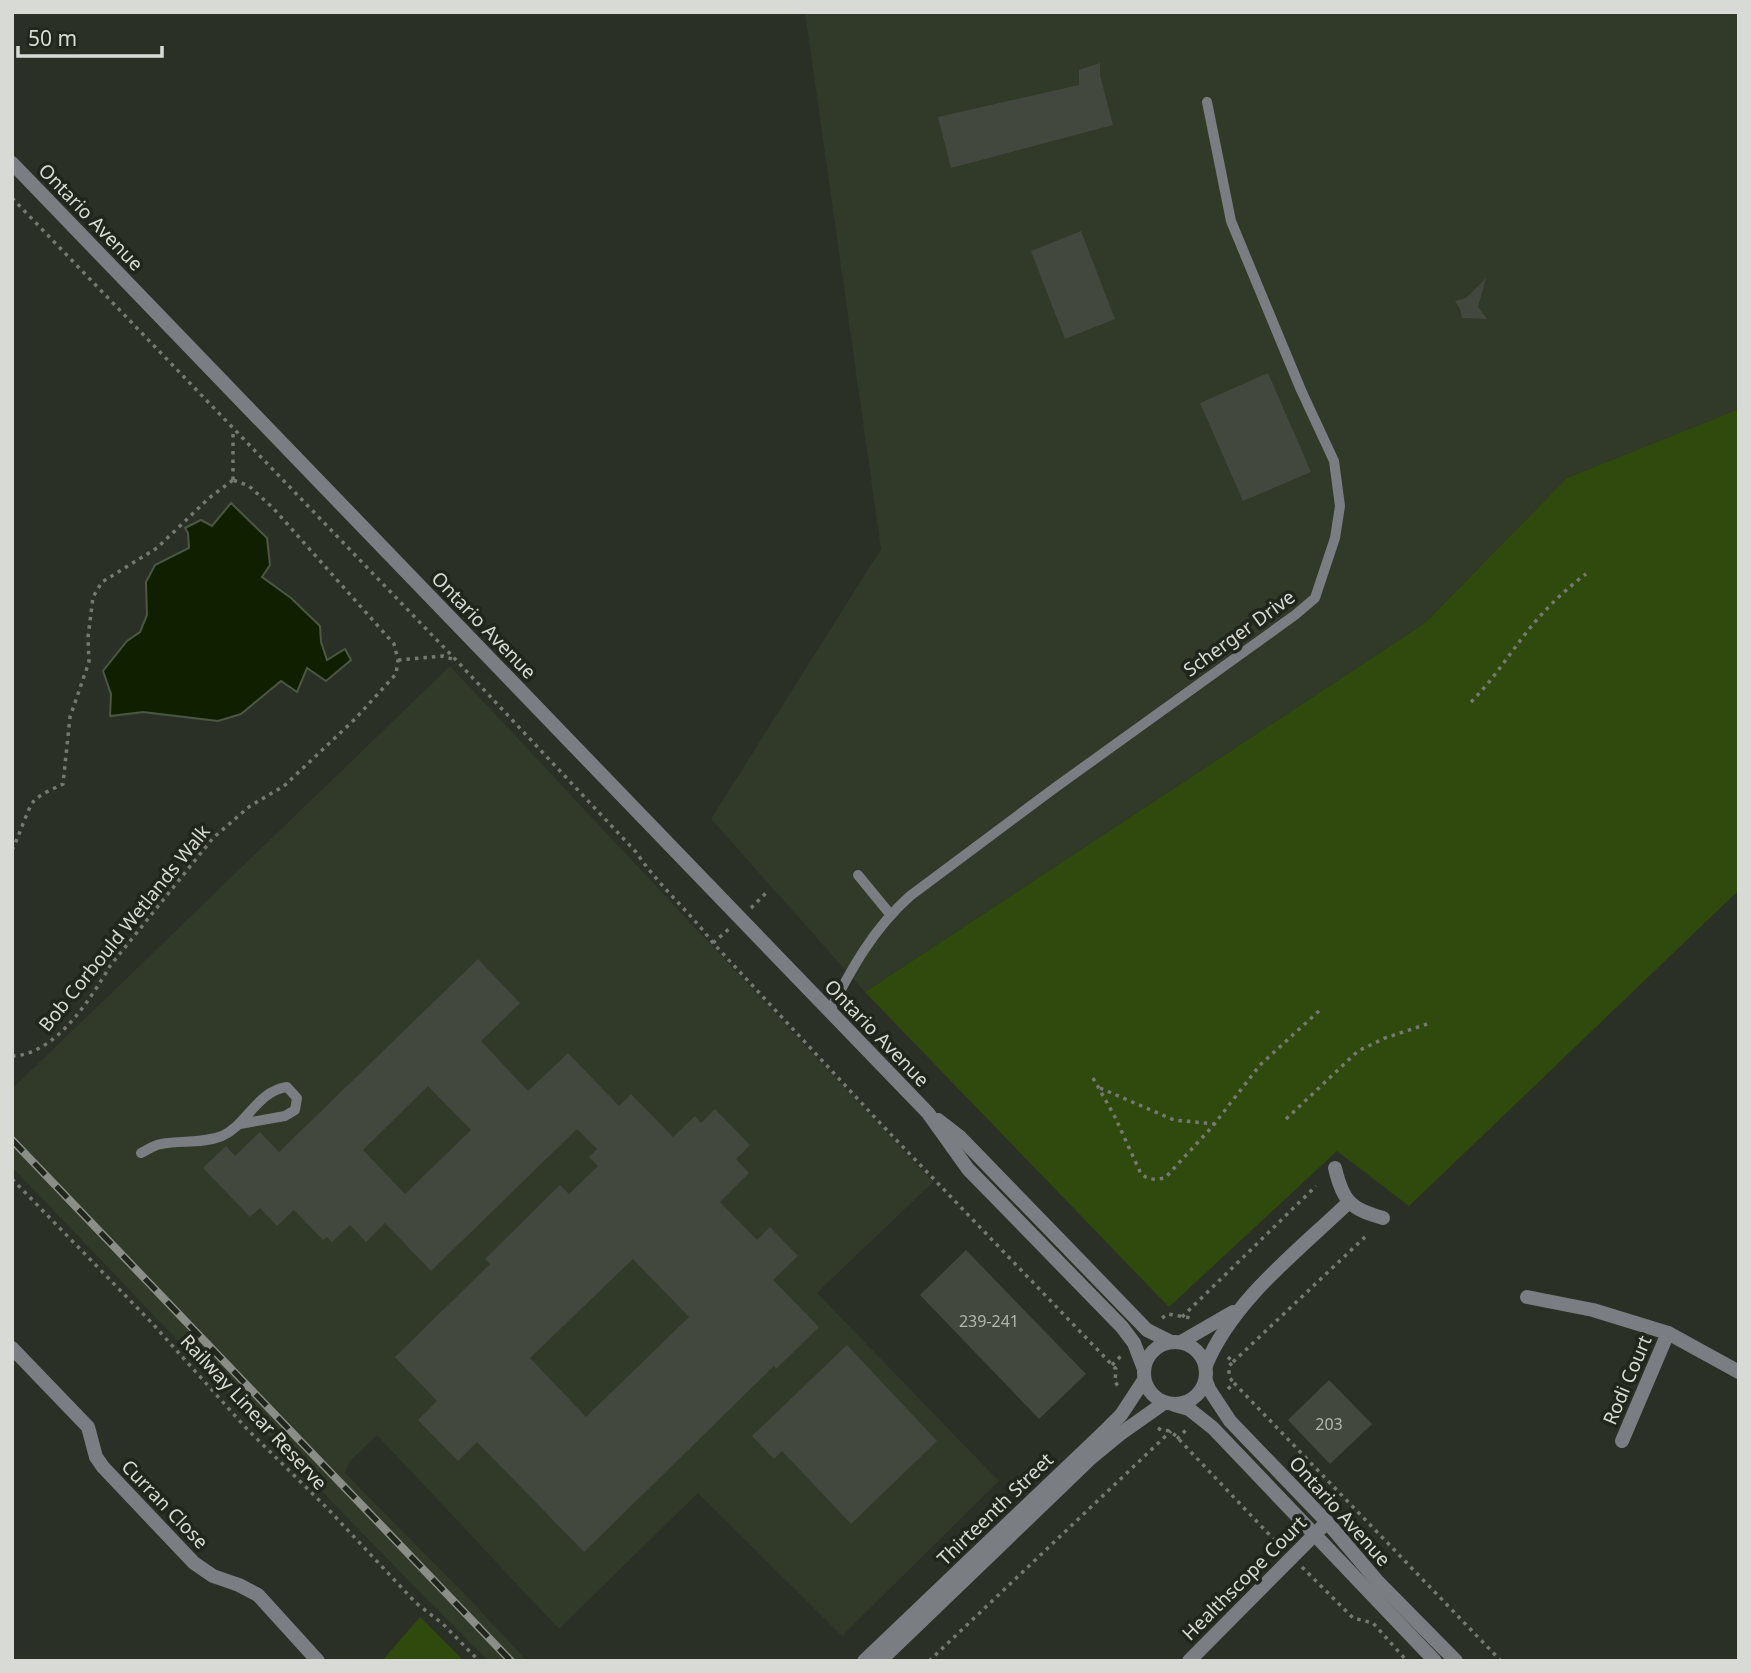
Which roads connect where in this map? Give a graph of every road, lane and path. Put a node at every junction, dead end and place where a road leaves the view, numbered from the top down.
1 (1207, 102) dead end
2 (12, 163) edge
3 (12, 198) edge
4 (233, 428) junction
5 (233, 480) junction
6 (1586, 574) dead end
7 (398, 660) junction
8 (456, 660) junction
9 (1471, 702) dead end
10 (12, 850) edge
11 (858, 875) dead end
12 (890, 914) junction
13 (1318, 1011) dead end
14 (829, 1012) junction
15 (1427, 1024) dead end
16 (12, 1056) edge
17 (1093, 1078) dead end
18 (1098, 1087) junction
19 (928, 1113) junction
20 (1286, 1119) dead end
21 (240, 1124) junction
22 (1215, 1124) junction
23 (141, 1153) dead end
24 (1335, 1168) dead end
25 (12, 1179) edge
26 (1316, 1186) dead end
27 (1349, 1202) junction
28 (1383, 1218) dead end
29 (1365, 1237) dead end
30 (1527, 1297) dead end
31 (1240, 1308) junction
32 (1182, 1317) dead end
33 (1668, 1333) junction
34 (1176, 1342) junction
35 (12, 1348) edge
36 (1233, 1362) dead end
37 (1206, 1366) junction
38 (1739, 1372) edge
39 (1144, 1374) junction
40 (1206, 1381) junction
41 (1131, 1400) junction
42 (1216, 1401) junction
43 (1170, 1404) junction
44 (1146, 1415) junction
45 (1200, 1416) junction
46 (1171, 1431) junction
47 (1177, 1439) junction
48 (1622, 1441) dead end
49 (1326, 1522) junction
50 (1314, 1535) junction
51 (1292, 1559) junction
52 (318, 1661) edge
53 (479, 1661) edge
54 (864, 1661) edge
55 (880, 1661) edge
56 (929, 1661) edge
57 (1189, 1661) edge
58 (1407, 1661) edge
59 (1436, 1661) edge
60 (1455, 1661) edge
61 (1501, 1661) edge

1 - 12 lane, Scherger Drive
2 - 14 street, Ontario Avenue
3 - 4 path
4 - 5 path
4 - 8 path
5 - 7 path
5 - 10 path
6 - 9 path
7 - 8 path
7 - 16 path, Bob Corbould Wetlands Walk
8 - 41 path
11 - 12 lane
12 - 14 lane, Scherger Drive
13 - 22 path
14 - 19 street, Ontario Avenue
15 - 20 path
17 - 18 path
18 - 22 path
18 - 22 path
19 - 34 street, Ontario Avenue
19 - 39 street, Ontario Avenue
21 - 21 lane
21 - 23 lane
24 - 27 street
25 - 53 path, Railway Linear Reserve
26 - 32 path
27 - 28 street
27 - 31 street
29 - 36 path
30 - 33 street
31 - 34 street
31 - 37 street
33 - 38 street
33 - 48 street, Rodi Court
34 - 37 street
34 - 39 street
35 - 52 street, Curran Close
37 - 40 street
39 - 41 street, Thirteenth Street
39 - 43 street
40 - 42 street, Ontario Avenue
40 - 43 street
41 - 54 street, Thirteenth Street
42 - 49 street, Ontario Avenue
42 - 61 path
43 - 44 street, Thirteenth Street
43 - 45 street, Ontario Avenue
44 - 46 path
44 - 55 street, Thirteenth Street
45 - 47 path
45 - 50 street, Ontario Avenue
46 - 47 path
46 - 56 path
47 - 51 path
49 - 50 street, Healthscope Court
49 - 60 street, Ontario Avenue
50 - 51 street, Healthscope Court
50 - 59 street, Ontario Avenue
51 - 57 street, Healthscope Court
51 - 58 path

